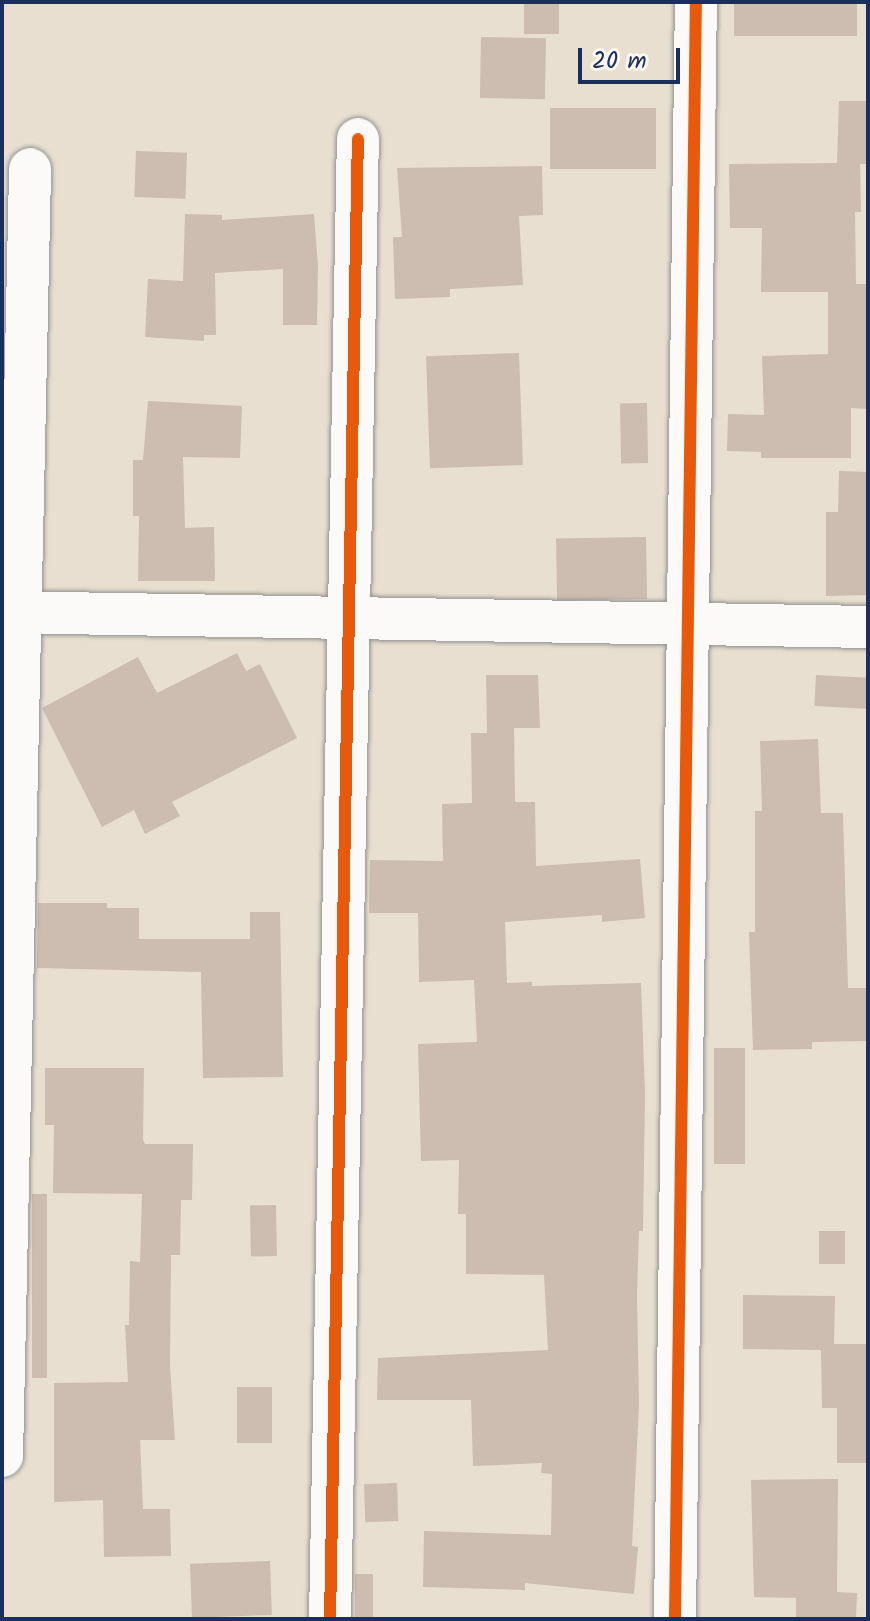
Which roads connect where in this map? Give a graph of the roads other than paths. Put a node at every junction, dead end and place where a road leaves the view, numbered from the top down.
1 (696, 2) edge
2 (358, 139) dead end
3 (30, 169) dead end
4 (12, 612) edge
5 (349, 618) junction
6 (689, 624) junction
7 (868, 627) edge
8 (2, 1456) edge
9 (330, 1619) edge
10 (675, 1619) edge

1 - 6 street
2 - 5 street
3 - 4 street
4 - 5 street
4 - 8 street
5 - 6 street
5 - 9 street
6 - 7 street
6 - 10 street

